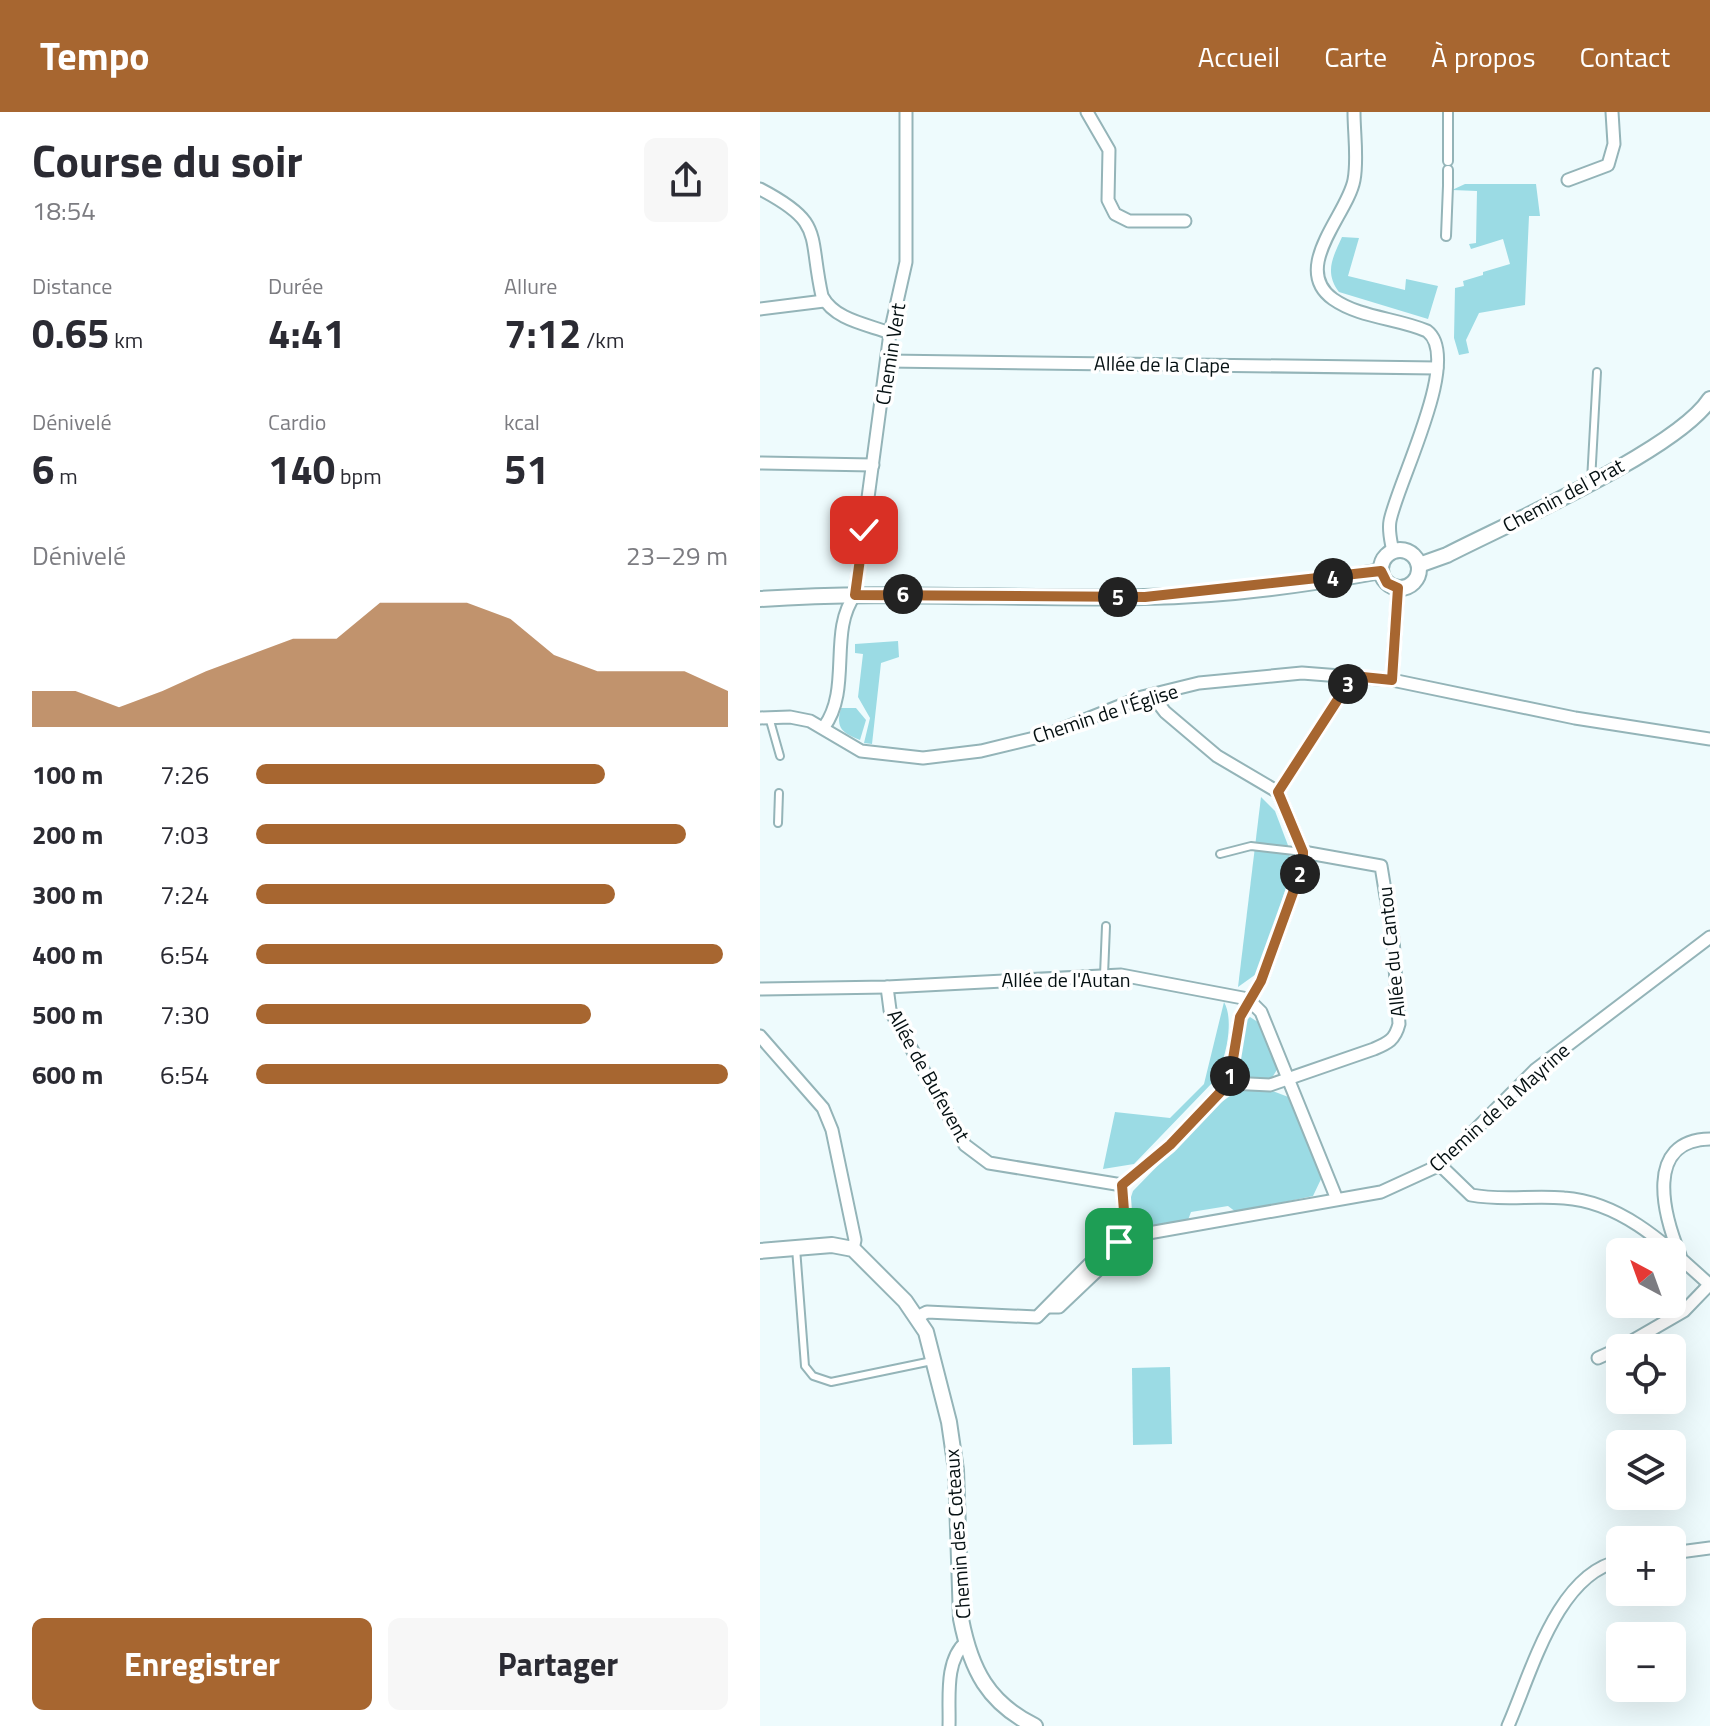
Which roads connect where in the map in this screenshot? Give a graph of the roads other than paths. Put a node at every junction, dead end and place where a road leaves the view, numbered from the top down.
1 (906, 112) edge
2 (1087, 112) edge
3 (1354, 112) edge
4 (1448, 112) edge
5 (1612, 112) edge
6 (1568, 180) dead end
7 (760, 189) edge
8 (1185, 221) dead end
9 (1446, 236) dead end
10 (824, 301) junction
11 (760, 309) edge
12 (890, 333) junction
13 (887, 361) junction
14 (1437, 368) junction
15 (1597, 372) dead end
16 (1710, 399) edge
17 (1706, 415) edge
18 (760, 463) edge
19 (873, 465) junction
20 (1591, 481) junction
21 (1393, 552) junction
22 (1419, 565) junction
23 (1381, 571) junction
24 (1398, 588) junction
25 (855, 595) junction
26 (760, 599) edge
27 (1353, 676) junction
28 (1392, 680) junction
29 (1152, 695) junction
30 (764, 718) edge
31 (824, 727) junction
32 (1710, 739) edge
33 (780, 756) dead end
34 (1278, 792) junction
35 (779, 793) dead end
36 (778, 823) dead end
37 (1303, 852) junction
38 (1220, 854) dead end
39 (1106, 926) dead end
40 (1710, 937) edge
41 (1104, 975) junction
42 (887, 987) junction
43 (760, 989) edge
44 (1248, 999) junction
45 (760, 1036) edge
46 (1290, 1077) junction
47 (1229, 1083) junction
48 (1710, 1139) edge
49 (1440, 1165) junction
50 (1122, 1185) junction
51 (1336, 1197) junction
52 (1658, 1238) edge
53 (1673, 1238) edge
54 (1122, 1239) junction
55 (796, 1248) junction
56 (853, 1249) junction
57 (760, 1251) edge
58 (1686, 1264) edge
59 (1710, 1285) edge
60 (917, 1317) junction
61 (1644, 1334) edge
62 (1606, 1354) edge
63 (1598, 1358) dead end
64 (936, 1360) junction
65 (1710, 1548) edge
66 (1686, 1551) edge
67 (1606, 1567) edge
68 (966, 1642) junction
69 (949, 1726) edge
70 (1035, 1726) edge
71 (1508, 1726) edge

1 - 12 street, Chemin Vert
2 - 8 street
3 - 14 street
4 - 9 street
5 - 6 street
7 - 10 street
10 - 11 street
10 - 12 street
12 - 13 street, Chemin Vert
13 - 14 street, Allée de la Clape
13 - 19 street, Chemin Vert
14 - 21 street
15 - 20 lane
16 - 17 street
17 - 20 street, Chemin del Prat
18 - 19 street
19 - 25 street, Chemin Vert
20 - 22 street, Chemin del Prat
21 - 22 street
21 - 23 street
22 - 24 street
23 - 24 street
23 - 25 street
24 - 28 street
25 - 26 street
25 - 31 street, Chemin Vert
27 - 28 street, Chemin de l'Église
27 - 29 street, Chemin de l'Église
27 - 34 street
28 - 32 street, Chemin de l'Église
29 - 31 street, Chemin de l'Église
29 - 34 street
30 - 31 street, Chemin de l'Église
30 - 33 lane
34 - 37 street
35 - 36 lane
37 - 38 lane
37 - 44 street
37 - 46 street, Allée du Cantou
39 - 41 lane
40 - 49 street, Chemin de la Mayrine
41 - 42 street, Allée de l'Autan
41 - 44 street, Allée de l'Autan
42 - 43 street, Allée de l'Autan
42 - 50 street, Allée de Bufevent
44 - 46 street
44 - 47 street
45 - 56 street
46 - 47 street, Allée du Cantou
46 - 51 street
47 - 50 street
48 - 53 street
49 - 51 street, Chemin de la Mayrine
49 - 52 street
50 - 54 street
51 - 54 street, Chemin de la Mayrine
54 - 60 street, Chemin de la Mayrine
55 - 56 street
55 - 57 street
55 - 64 lane
56 - 60 street, Chemin des Coteaux
58 - 59 street
59 - 61 street
60 - 64 street, Chemin des Coteaux
62 - 63 street
64 - 68 street, Chemin des Coteaux
65 - 66 street
67 - 71 street
68 - 69 street
68 - 70 street, Chemin des Coteaux

